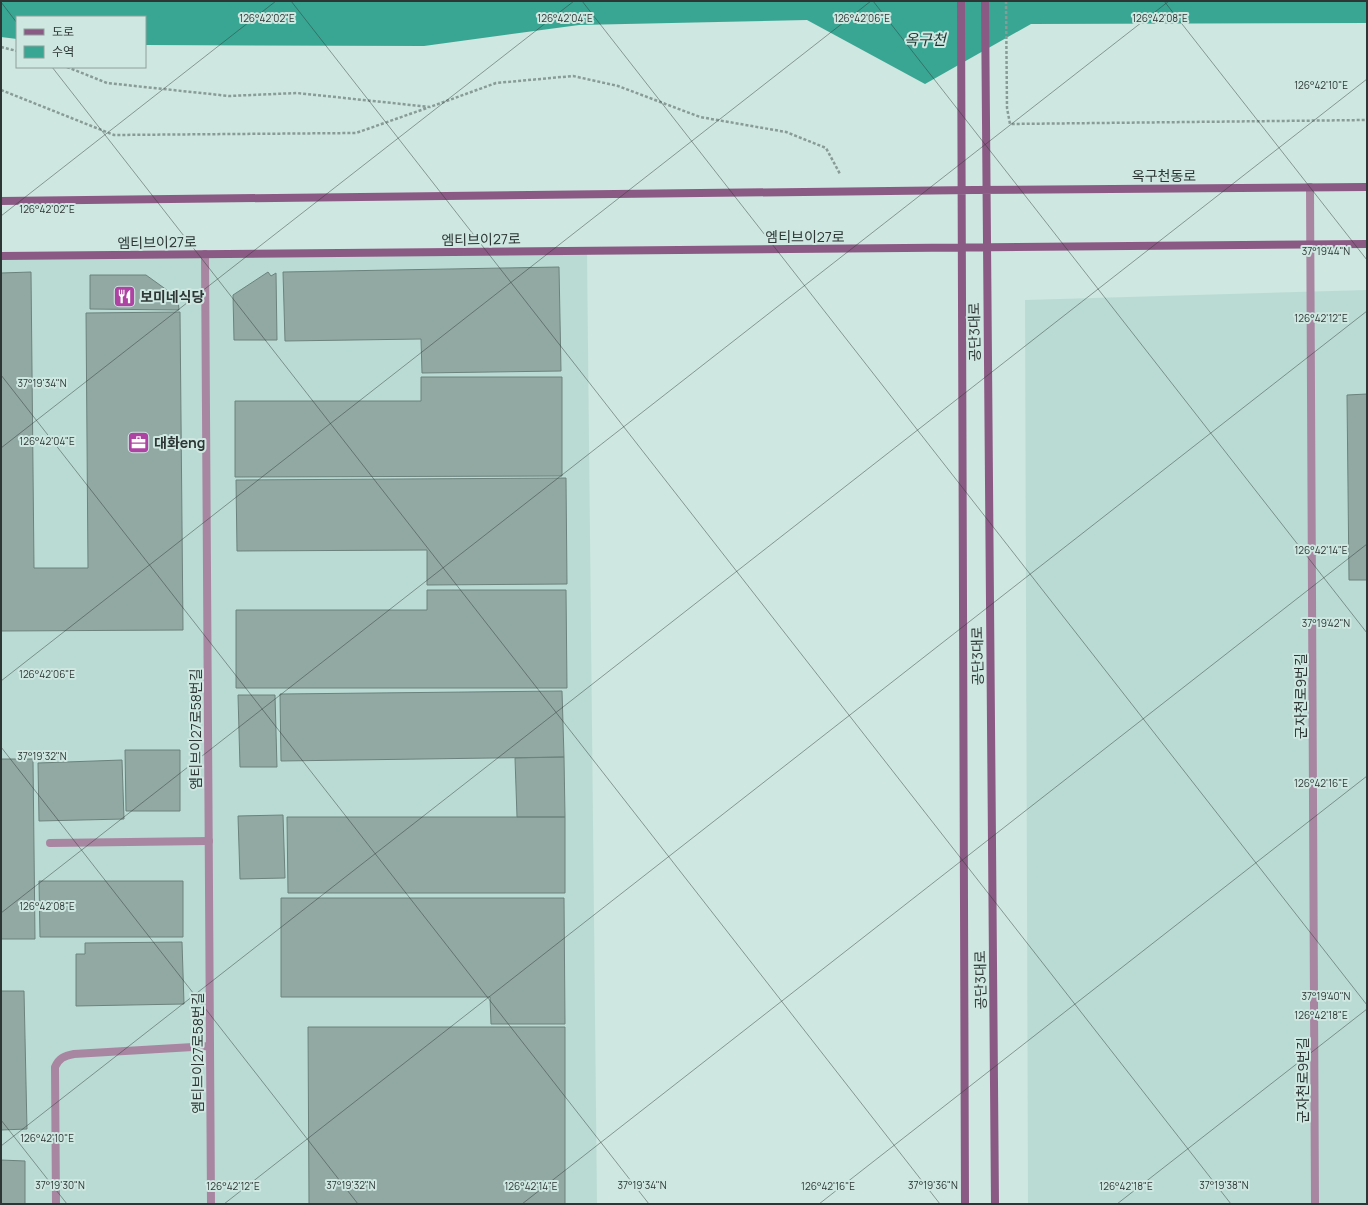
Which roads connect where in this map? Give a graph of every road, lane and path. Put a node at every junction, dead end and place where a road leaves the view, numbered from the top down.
1 (961, 1) edge
2 (985, 1) edge
3 (1006, 1) edge
4 (1, 48) edge
5 (16, 51) edge
6 (69, 68) edge
7 (1, 90) edge
8 (430, 107) junction
9 (1367, 120) edge
10 (1310, 187) junction
11 (1367, 187) edge
12 (962, 190) junction
13 (986, 190) junction
14 (849, 191) junction
15 (1, 201) edge
16 (1310, 244) junction
17 (1367, 244) edge
18 (986, 247) junction
19 (962, 248) junction
20 (205, 254) junction
21 (1, 256) edge
22 (209, 841) junction
23 (50, 843) dead end
24 (210, 1046) junction
25 (56, 1204) edge
26 (211, 1204) edge
27 (965, 1204) edge
28 (995, 1204) edge
29 (1315, 1204) edge

1 - 12 main road, 공단3대로
2 - 13 main road, 공단3대로
3 - 9 path
4 - 5 path
6 - 8 path
7 - 8 path
8 - 14 path
10 - 11 main road, 옥구천동로
10 - 13 main road, 옥구천동로
10 - 16 street, 군자천로9번길
12 - 13 main road, 옥구천동로
12 - 14 main road
12 - 19 main road, 공단3대로
13 - 18 main road, 공단3대로
14 - 15 main road
16 - 17 main road
16 - 18 main road
16 - 29 street, 군자천로9번길
18 - 19 main road
18 - 28 main road, 공단3대로
19 - 20 main road, 엠티브이27로
19 - 27 main road, 공단3대로
20 - 21 main road, 엠티브이27로
20 - 22 street, 엠티브이27로58번길
22 - 23 street
22 - 24 street, 엠티브이27로58번길
24 - 25 street
24 - 26 street, 엠티브이27로58번길

